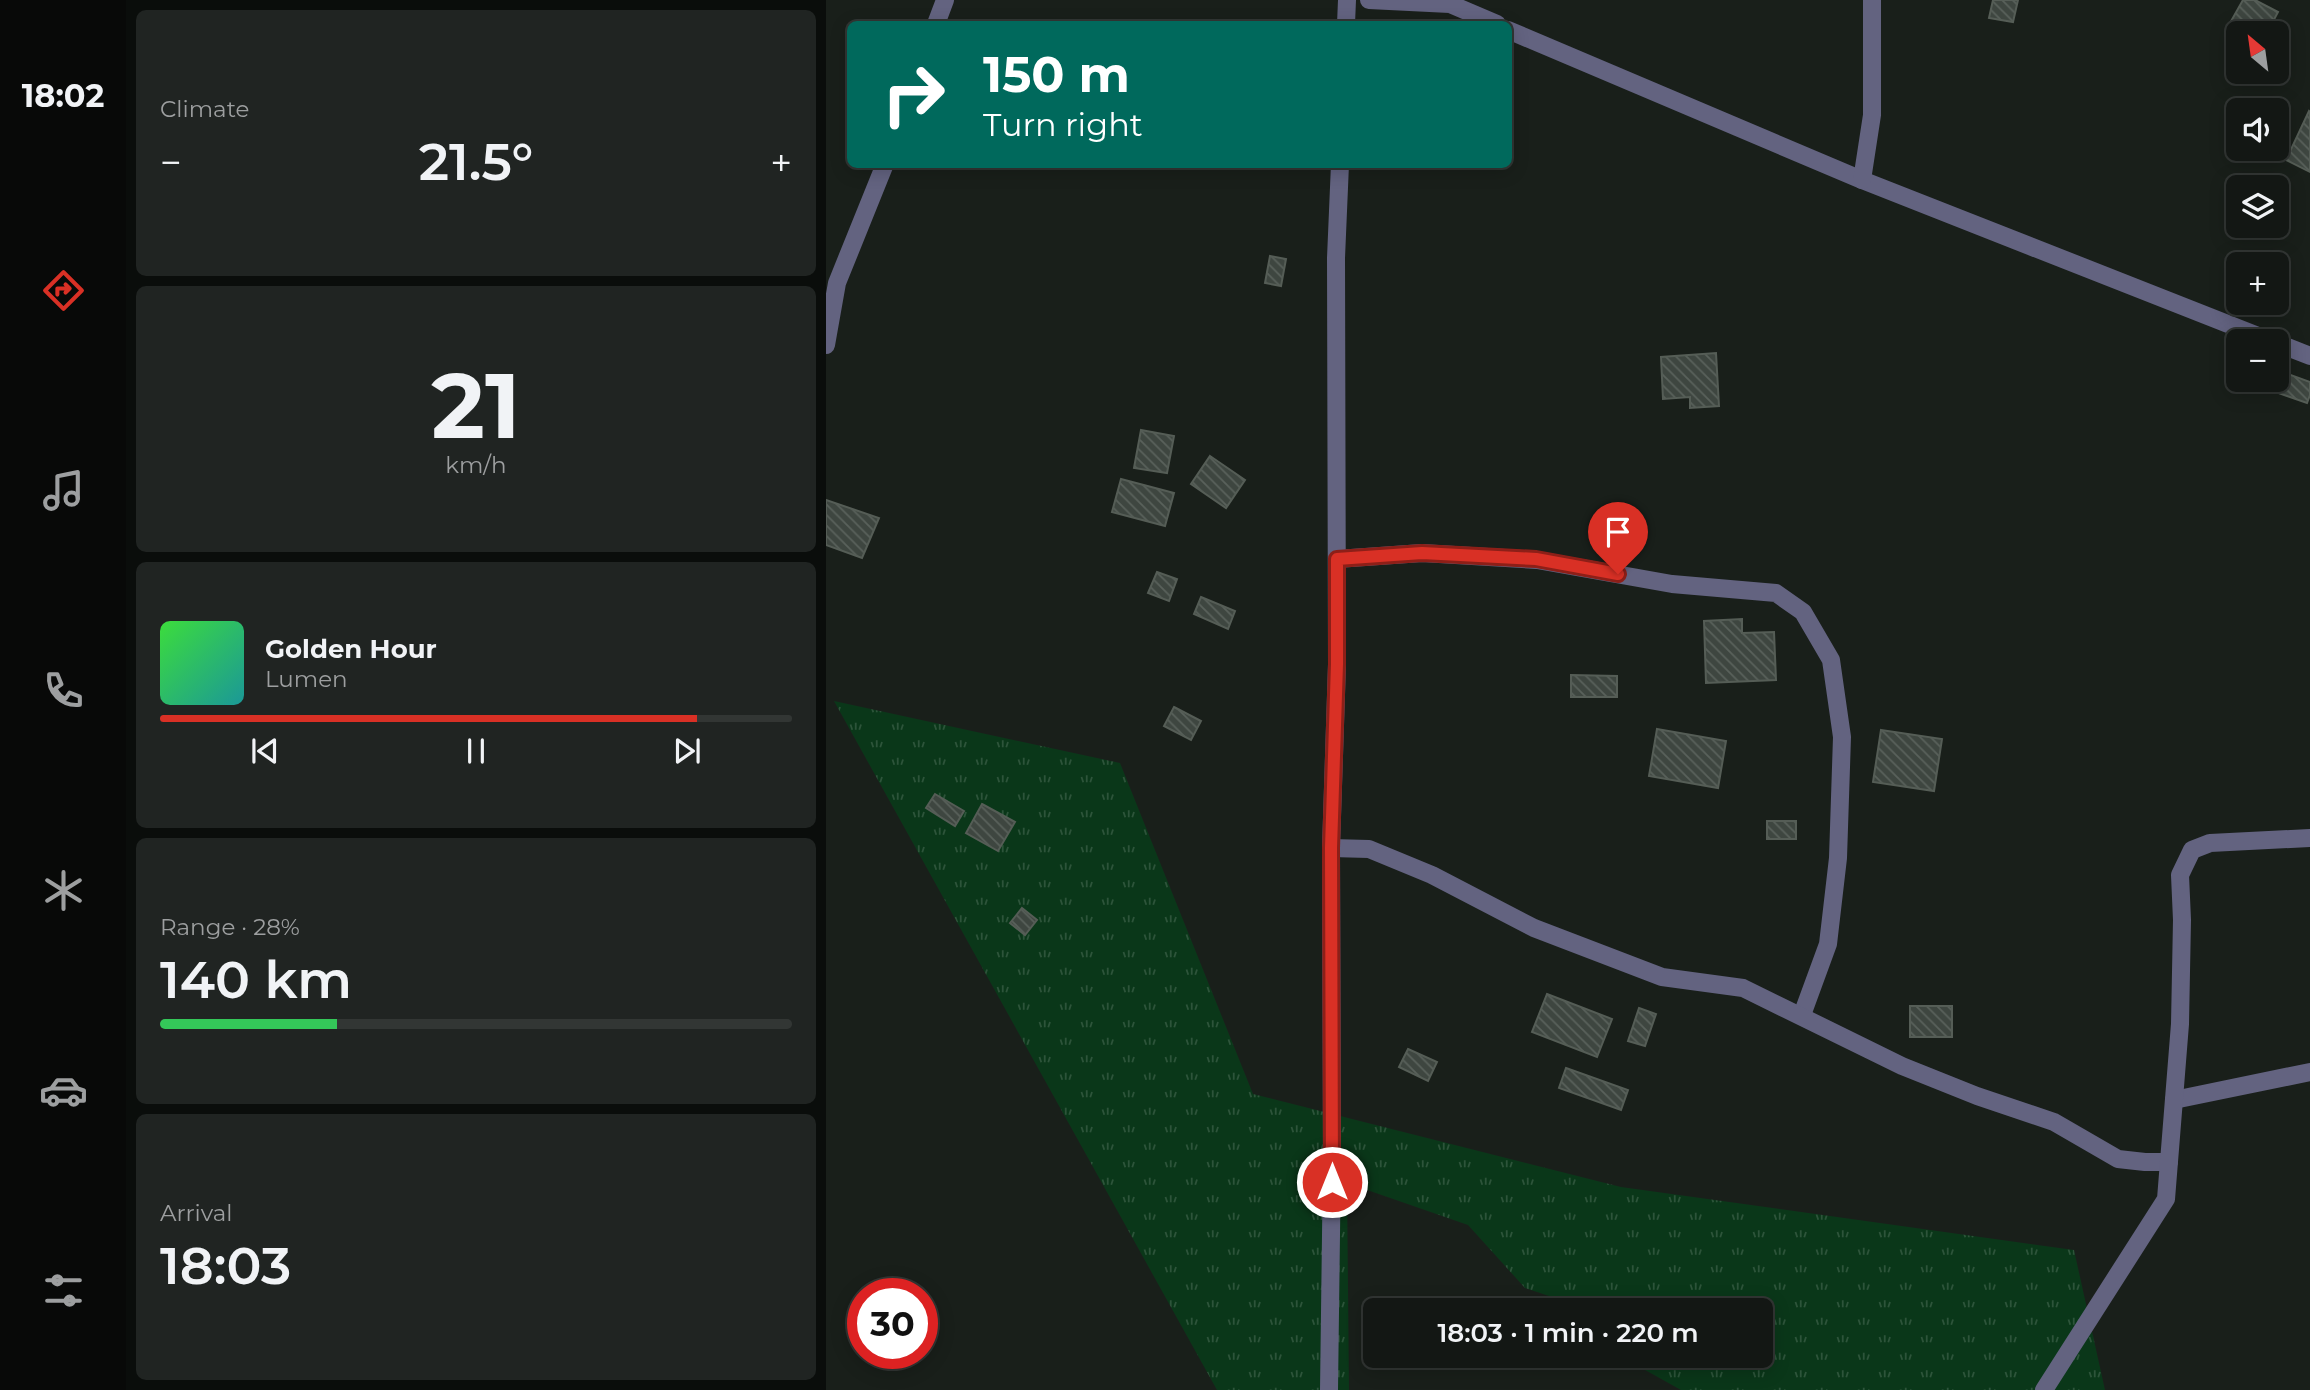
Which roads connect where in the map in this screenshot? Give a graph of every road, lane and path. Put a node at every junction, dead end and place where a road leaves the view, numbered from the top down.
1 (945, 0) edge
2 (1347, 0) edge
3 (1369, 0) edge
4 (1872, 0) edge
5 (937, 21) edge
6 (1346, 21) edge
7 (1490, 21) edge
8 (1512, 32) edge
9 (883, 168) edge
10 (1340, 168) edge
11 (1862, 180) junction
12 (2241, 329) edge
13 (826, 345) edge
14 (2289, 348) edge
15 (2310, 356) edge
16 (1337, 559) junction
17 (2310, 838) edge
18 (1331, 848) junction
19 (1802, 1015) junction
20 (2310, 1072) edge
21 (2174, 1100) junction
22 (2169, 1162) junction
23 (1329, 1390) edge
24 (2044, 1390) edge

1 - 5 street
2 - 6 street
3 - 7 street
4 - 11 street
8 - 11 street
9 - 13 street
10 - 16 street
11 - 12 street
14 - 15 street
16 - 18 street
16 - 19 street
17 - 21 street
18 - 19 street
18 - 23 street
19 - 22 street
20 - 21 street
21 - 22 street
22 - 24 street

